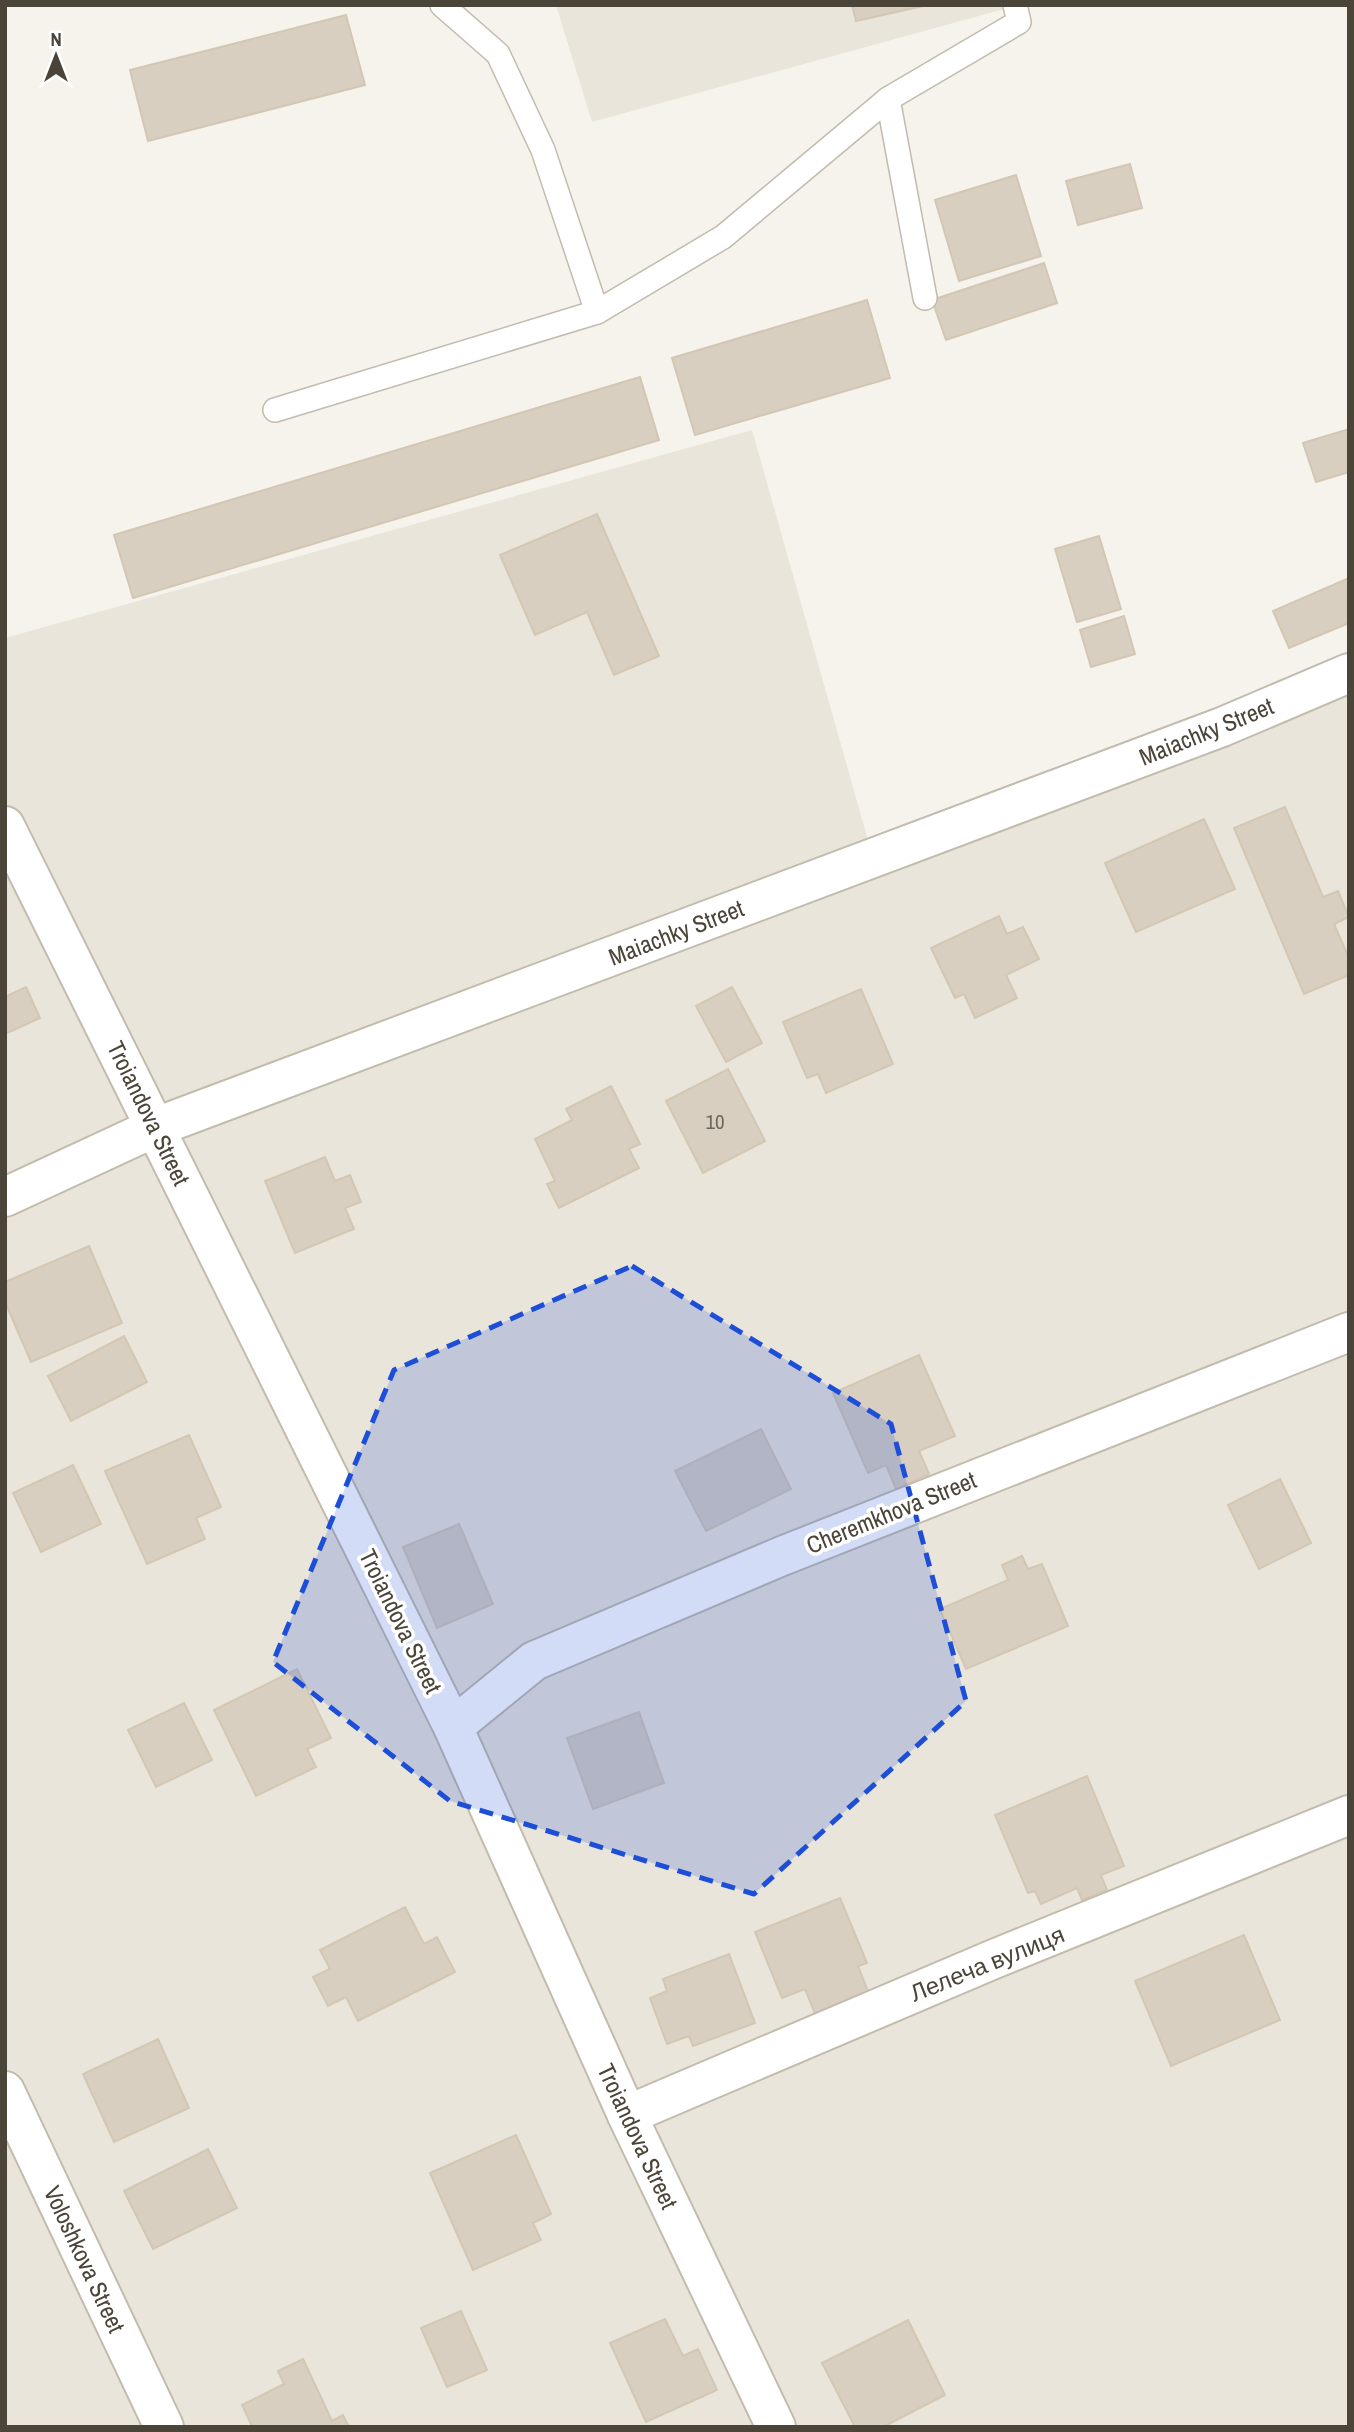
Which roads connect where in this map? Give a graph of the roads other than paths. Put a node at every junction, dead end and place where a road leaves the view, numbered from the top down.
1 (442, 5) edge
2 (1016, 5) edge
3 (888, 100) junction
4 (925, 298) dead end
5 (597, 312) junction
6 (275, 410) dead end
7 (1349, 673) edge
8 (5, 826) edge
9 (156, 1127) junction
10 (5, 1197) edge
11 (1349, 1332) edge
12 (453, 1727) junction
13 (1349, 1815) edge
14 (10, 2112) edge
15 (626, 2115) junction
16 (164, 2427) edge
17 (776, 2427) edge

1 - 5 lane
2 - 3 lane
3 - 4 lane
3 - 5 lane
5 - 6 lane
7 - 9 street, Maiachky Street
8 - 9 street, Troiandova Street
9 - 10 street, Maiachky Street
9 - 12 street, Troiandova Street
11 - 12 street, Cheremkhova Street
12 - 15 street, Troiandova Street
13 - 15 street, Лелеча вулиця
14 - 16 street, Voloshkova Street
15 - 17 street, Troiandova Street

